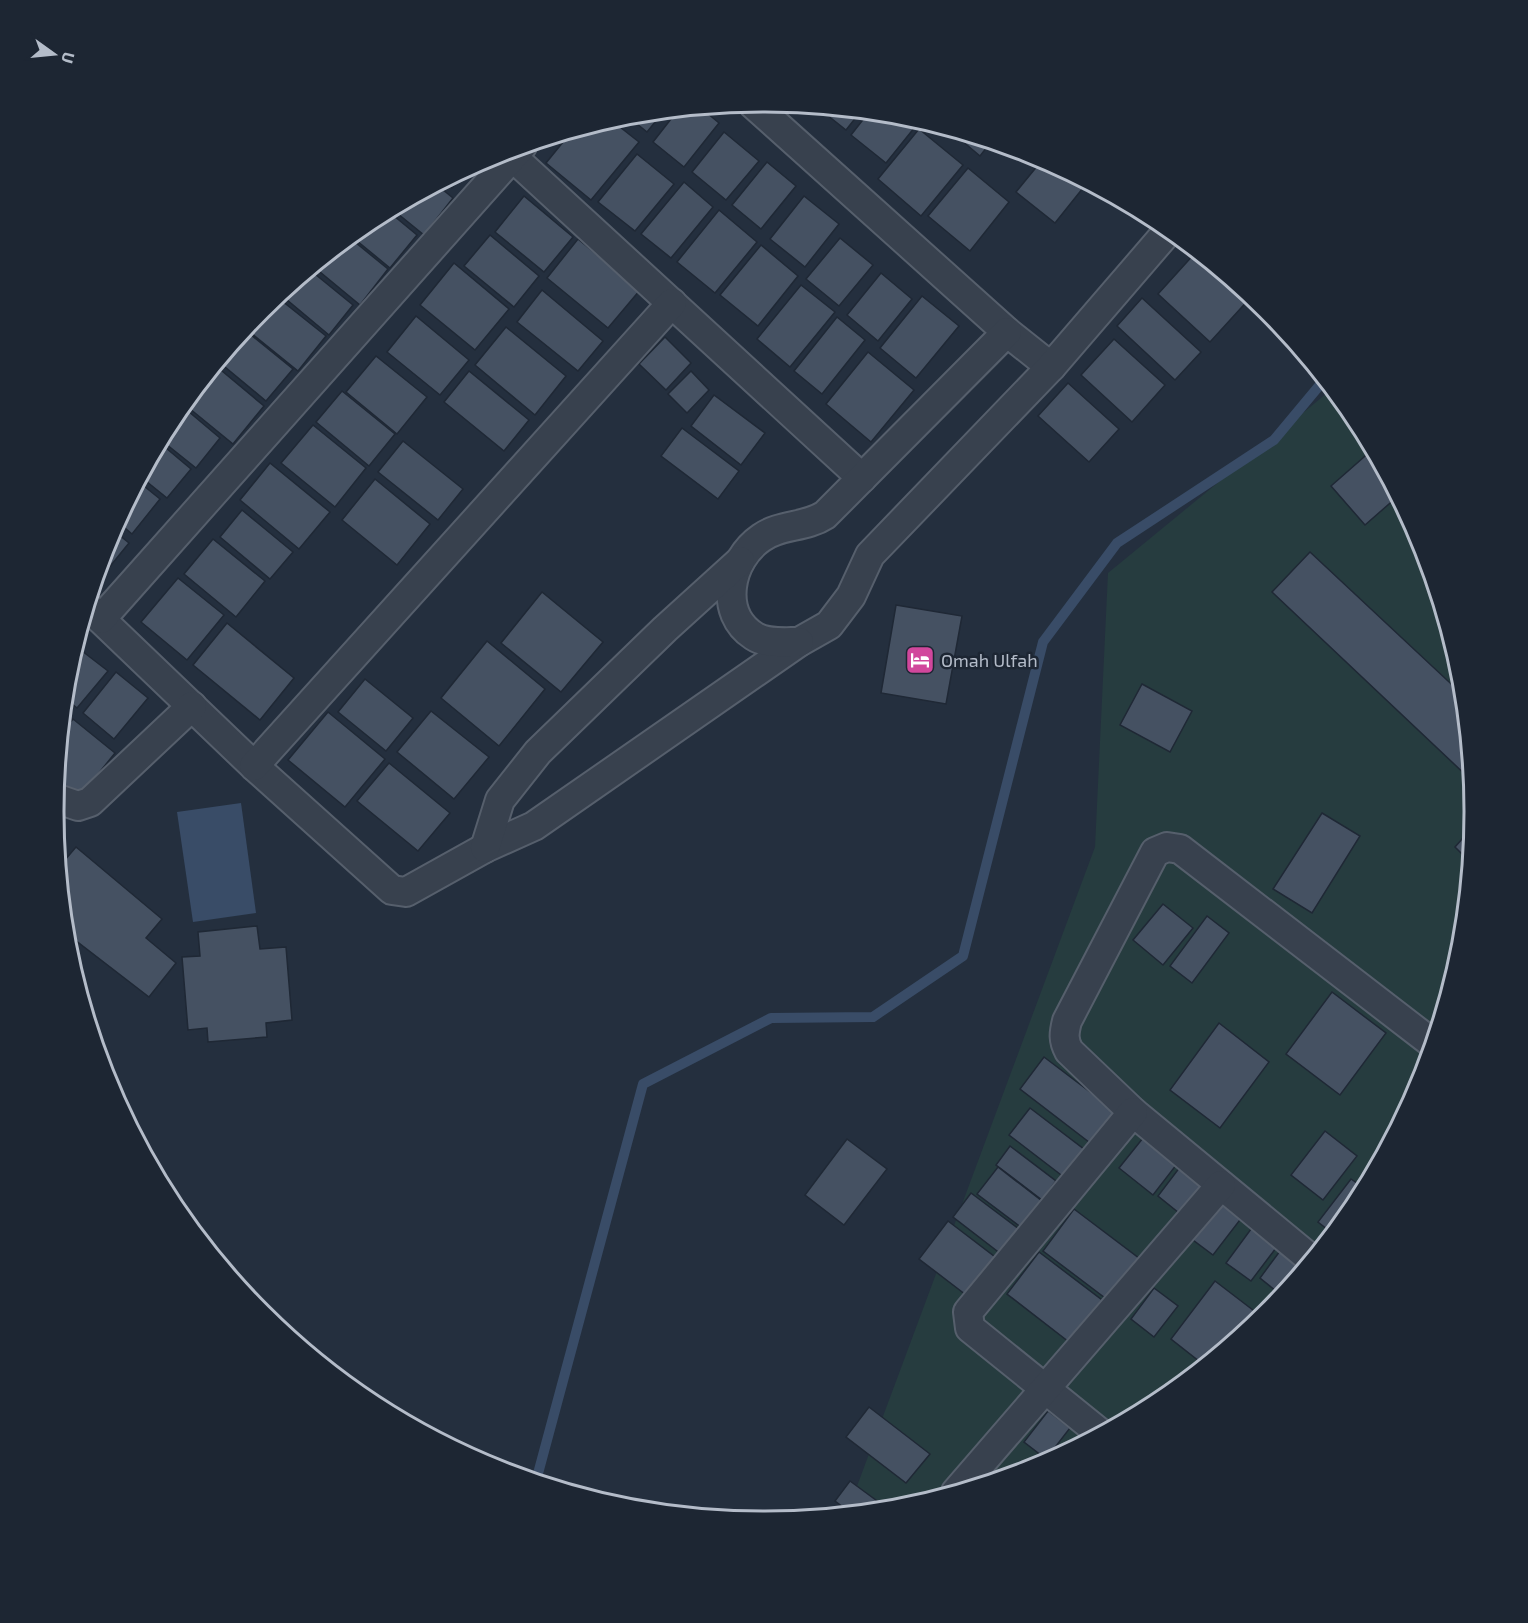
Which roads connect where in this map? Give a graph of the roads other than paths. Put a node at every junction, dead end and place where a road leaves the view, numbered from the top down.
1 (762, 112) edge
2 (519, 157) edge
3 (505, 162) edge
4 (1163, 237) edge
5 (672, 303) junction
6 (1006, 332) junction
7 (1051, 367) junction
8 (862, 478) junction
9 (741, 559) junction
10 (95, 613) edge
11 (799, 642) junction
12 (192, 706) junction
13 (254, 766) junction
14 (64, 801) edge
15 (485, 848) junction
16 (1425, 1038) edge
17 (1133, 1112) junction
18 (1221, 1185) junction
19 (1305, 1254) edge
20 (1047, 1389) junction
21 (1094, 1428) edge
22 (966, 1481) edge

1 - 6 street
2 - 5 street
3 - 10 street
4 - 7 street
5 - 8 street
5 - 13 street
6 - 7 street
6 - 8 street
7 - 11 street
8 - 9 street
9 - 11 street
9 - 15 street
10 - 12 street
11 - 15 street
12 - 13 street
12 - 14 street
13 - 15 street
16 - 17 street
17 - 18 street
17 - 20 street
18 - 19 street
18 - 20 street
20 - 21 street
20 - 22 street

